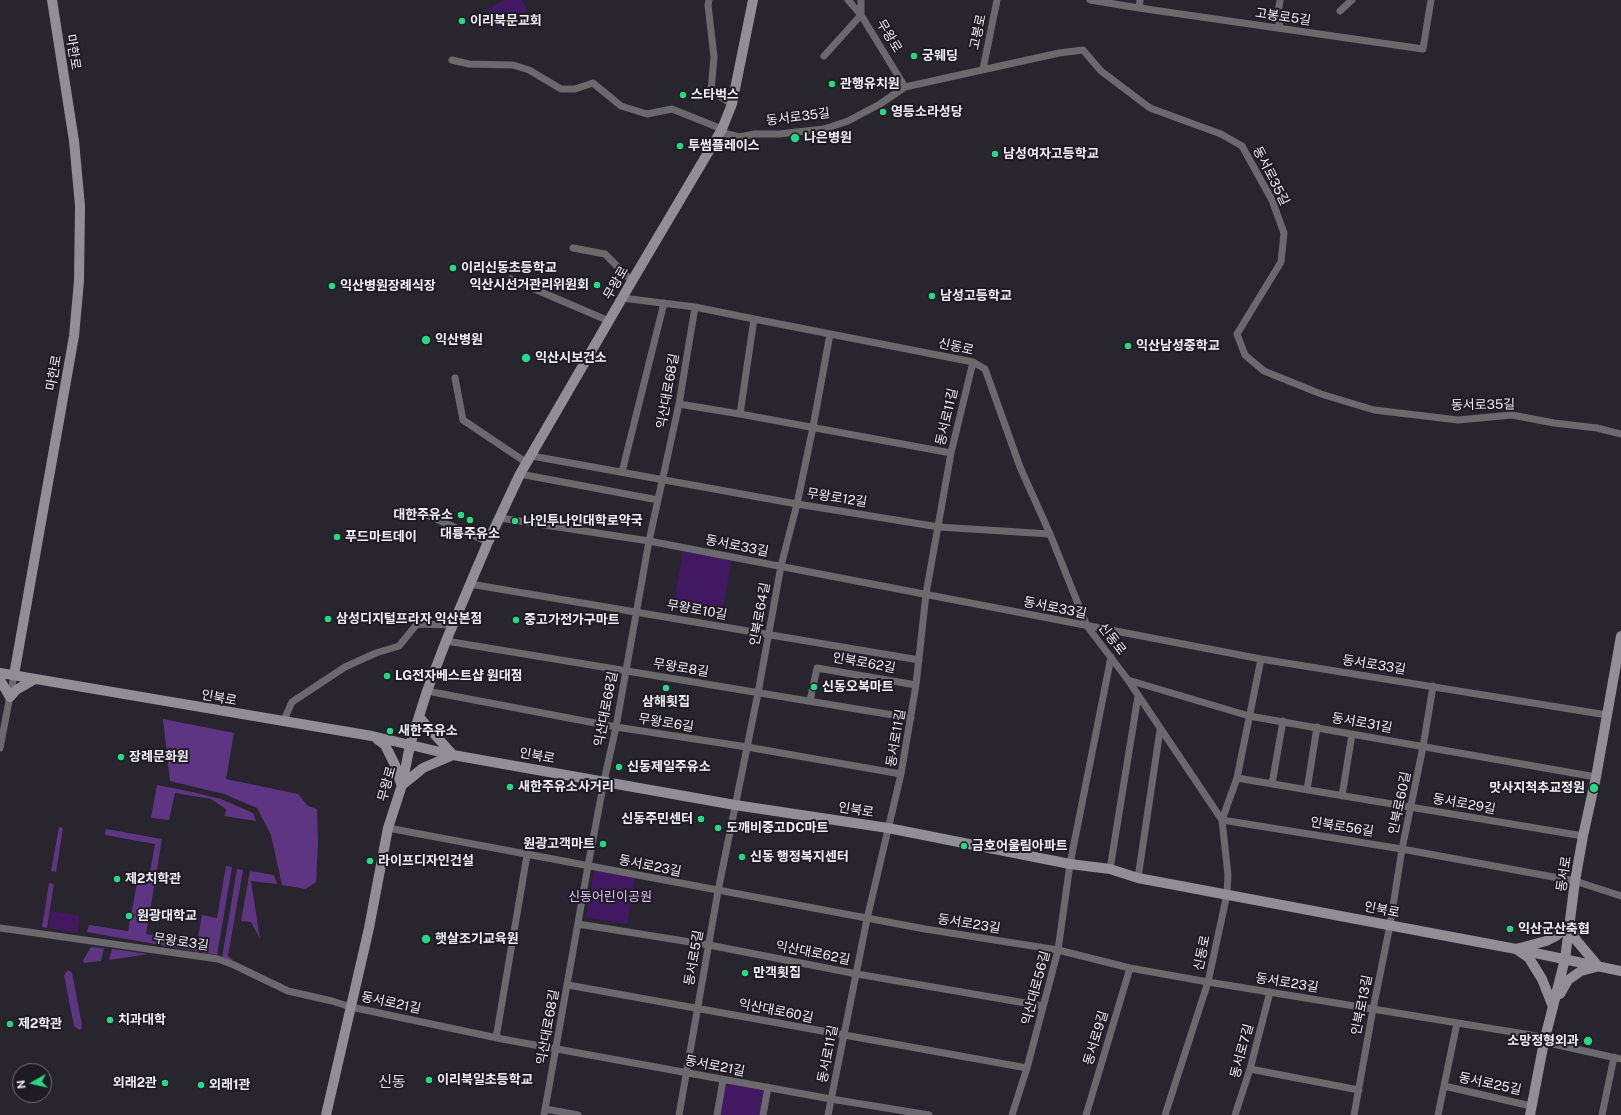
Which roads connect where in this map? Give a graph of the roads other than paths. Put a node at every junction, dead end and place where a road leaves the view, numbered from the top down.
1 (52, 0) edge
2 (709, 0) edge
3 (753, 0) edge
4 (848, 0) edge
5 (862, 0) edge
6 (997, 0) edge
7 (1090, 0) edge
8 (1140, 0) edge
9 (1280, 0) edge
10 (1352, 0) edge
11 (1431, 0) edge
12 (1139, 8) junction
13 (1340, 11) dead end
14 (861, 15) junction
15 (1280, 28) junction
16 (824, 56) dead end
17 (452, 60) dead end
18 (983, 69) junction
19 (905, 87) junction
20 (732, 104) junction
21 (721, 130) junction
22 (573, 248) dead end
23 (511, 279) dead end
24 (632, 281) junction
25 (622, 298) junction
26 (664, 303) junction
27 (694, 308) junction
28 (754, 319) junction
29 (609, 321) junction
30 (830, 334) junction
31 (973, 362) junction
32 (455, 378) dead end
33 (679, 404) junction
34 (740, 414) junction
35 (813, 427) junction
36 (1621, 434) edge
37 (951, 453) junction
38 (529, 460) junction
39 (622, 472) junction
40 (520, 474) junction
41 (662, 480) junction
42 (658, 500) junction
43 (797, 504) junction
44 (418, 511) dead end
45 (500, 518) junction
46 (939, 527) junction
47 (1050, 534) junction
48 (488, 542) junction
49 (649, 542) junction
50 (781, 566) junction
51 (470, 584) junction
52 (926, 594) junction
53 (638, 612) junction
54 (453, 625) junction
55 (1087, 626) junction
56 (769, 634) junction
57 (1621, 636) edge
58 (446, 640) junction
59 (1111, 657) junction
60 (1261, 659) junction
61 (919, 660) junction
62 (626, 671) junction
63 (0, 673) edge
64 (14, 675) junction
65 (35, 679) junction
66 (0, 680) edge
67 (1128, 680) junction
68 (916, 685) junction
69 (1433, 686) junction
70 (427, 691) junction
71 (758, 693) junction
72 (1138, 696) junction
73 (10, 697) junction
74 (810, 701) junction
75 (1607, 714) junction
76 (1249, 716) junction
77 (419, 717) junction
78 (911, 718) junction
79 (1283, 721) junction
80 (283, 722) junction
81 (616, 727) junction
82 (1317, 727) junction
83 (1160, 730) junction
84 (1352, 734) junction
85 (372, 736) junction
86 (410, 745) junction
87 (746, 747) junction
88 (1423, 747) junction
89 (0, 748) edge
90 (453, 755) junction
91 (902, 774) junction
92 (1596, 777) junction
93 (1237, 778) junction
94 (604, 781) junction
95 (1272, 784) junction
96 (402, 786) junction
97 (1307, 790) junction
98 (1342, 796) junction
99 (735, 805) junction
100 (1411, 807) junction
101 (1222, 820) junction
102 (388, 828) junction
103 (888, 828) junction
104 (1583, 836) junction
105 (1402, 849) junction
106 (527, 855) junction
107 (1070, 864) junction
108 (588, 866) junction
109 (1110, 869) junction
110 (1138, 878) junction
111 (1575, 881) junction
112 (718, 891) junction
113 (1227, 894) junction
114 (1621, 896) edge
115 (867, 919) junction
116 (1570, 923) junction
117 (578, 924) junction
118 (1390, 925) junction
119 (0, 928) edge
120 (709, 945) junction
121 (1516, 949) junction
122 (1058, 950) junction
123 (1565, 958) junction
124 (1598, 966) junction
125 (1130, 968) junction
126 (1621, 971) edge
127 (856, 974) junction
128 (1208, 982) junction
129 (568, 985) junction
130 (1270, 992) junction
131 (1043, 1006) junction
132 (351, 1007) junction
133 (1553, 1007) junction
134 (698, 1008) junction
135 (1373, 1009) junction
136 (1457, 1023) junction
137 (844, 1036) junction
138 (496, 1038) junction
139 (1544, 1042) junction
140 (556, 1049) junction
141 (1617, 1058) edge
142 (1027, 1068) junction
143 (1250, 1069) junction
144 (686, 1072) junction
145 (723, 1080) junction
146 (1444, 1086) junction
147 (768, 1087) junction
148 (1359, 1090) junction
149 (831, 1099) junction
150 (1530, 1110) edge
151 (544, 1112) edge
152 (326, 1115) edge
153 (578, 1115) edge
154 (679, 1115) edge
155 (716, 1115) edge
156 (763, 1115) edge
157 (828, 1115) edge
158 (929, 1115) edge
159 (1012, 1115) edge
160 (1086, 1115) edge
161 (1165, 1115) edge
162 (1235, 1115) edge
163 (1354, 1115) edge
164 (1438, 1115) edge
165 (1602, 1115) edge

1 - 64 street, 마한로
2 - 20 street
3 - 20 street, 무왕로
4 - 14 street, 무왕로
5 - 14 street
6 - 18 street, 고봉로
7 - 12 street, 고봉로5길
8 - 12 street
9 - 15 street
10 - 13 street
11 - 15 street, 고봉로5길
12 - 15 street, 고봉로5길
14 - 16 street
14 - 19 street, 무왕로
17 - 21 street, 동서로35길
18 - 19 street, 동서로35길
18 - 36 street, 동서로35길
19 - 21 street, 동서로35길
20 - 21 street, 무왕로
21 - 24 street, 무왕로
22 - 24 street
23 - 29 street
24 - 25 street, 무왕로
25 - 26 street, 신동로
25 - 29 street, 무왕로
26 - 27 street, 신동로
26 - 39 street
27 - 28 street, 신동로
27 - 33 street, 익산대로68길
28 - 30 street, 신동로
28 - 34 street
29 - 38 street, 무왕로
30 - 31 street, 신동로
30 - 35 street, 인북로64길
31 - 37 street, 동서로11길
31 - 47 street, 신동로
32 - 38 street
33 - 34 street
33 - 41 street, 익산대로68길
34 - 35 street
35 - 37 street
35 - 43 street, 인북로64길
37 - 46 street, 동서로11길
38 - 39 street, 무왕로12길
38 - 40 street, 무왕로
39 - 41 street, 무왕로12길
40 - 42 street
40 - 45 street, 무왕로
41 - 42 street, 익산대로68길
41 - 43 street, 무왕로12길
42 - 49 street, 익산대로68길
43 - 46 street, 무왕로12길
43 - 50 street, 인북로64길
44 - 48 street
45 - 48 street, 무왕로
45 - 49 street, 동서로33길
46 - 47 street, 무왕로12길
46 - 52 street, 동서로11길
47 - 55 street, 신동로
48 - 51 street, 무왕로
49 - 50 street, 동서로33길
49 - 53 street, 익산대로68길
50 - 52 street, 동서로33길
50 - 56 street, 인북로64길
51 - 53 street, 무왕로10길
51 - 54 street, 무왕로
52 - 55 street, 동서로33길
52 - 61 street, 동서로11길
53 - 56 street, 무왕로10길
53 - 62 street, 익산대로68길
54 - 58 street, 무왕로
54 - 80 street
55 - 59 street, 신동로
55 - 60 street, 동서로33길
56 - 61 street, 무왕로10길
56 - 71 street, 인북로64길
57 - 75 street, 동서로
58 - 62 street, 무왕로8길
58 - 70 street, 무왕로
59 - 67 street, 신동로
59 - 107 street
60 - 69 street, 동서로33길
60 - 76 street
61 - 68 street, 동서로11길
62 - 71 street, 무왕로8길
62 - 81 street, 익산대로68길
63 - 64 street, 인북로
64 - 65 street, 인북로
64 - 73 street, 마한로
65 - 73 street
65 - 80 street, 인북로
66 - 73 street
67 - 72 street, 신동로
67 - 76 street, 동서로31길
68 - 74 street, 인북로62길
68 - 78 street, 동서로11길
69 - 75 street, 동서로33길
69 - 88 street, 인북로60길
70 - 77 street, 무왕로
70 - 81 street, 무왕로6길
71 - 74 street, 무왕로8길
71 - 87 street, 인북로64길
72 - 83 street, 신동로
72 - 109 street
73 - 89 street, 마한로
74 - 78 street, 무왕로8길
75 - 92 street, 동서로
76 - 79 street, 동서로31길
76 - 93 street
77 - 86 street, 무왕로
77 - 90 street
78 - 91 street, 동서로11길
79 - 82 street, 동서로31길
79 - 95 street
80 - 85 street, 인북로
81 - 87 street, 무왕로6길
81 - 94 street, 익산대로68길
82 - 84 street, 동서로31길
82 - 97 street
83 - 101 street, 신동로
83 - 110 street
84 - 88 street, 동서로31길
84 - 98 street
85 - 86 street, 인북로
85 - 96 street
86 - 90 street, 인북로
86 - 96 street, 무왕로
87 - 91 street, 무왕로6길
87 - 99 street, 인북로64길
88 - 92 street, 동서로31길
88 - 100 street, 인북로60길
90 - 94 street, 인북로
90 - 96 street
91 - 103 street, 동서로11길
92 - 104 street, 동서로
93 - 95 street, 동서로29길
93 - 101 street
94 - 99 street, 인북로
94 - 108 street, 익산대로68길
95 - 97 street, 동서로29길
96 - 102 street, 무왕로
97 - 98 street, 동서로29길
98 - 100 street, 동서로29길
99 - 103 street, 인북로
99 - 112 street, 동서로5길
100 - 104 street, 동서로29길
100 - 105 street, 인북로60길
101 - 105 street, 인북로56길
101 - 113 street, 신동로
102 - 106 street, 동서로23길
102 - 132 street, 무왕로
103 - 107 street, 인북로
103 - 115 street, 동서로11길
104 - 111 street, 동서로
105 - 111 street, 인북로56길
105 - 118 street, 인북로60길
106 - 108 street, 동서로23길
106 - 138 street
107 - 109 street, 인북로
107 - 122 street, 익산대로56길
108 - 112 street, 동서로23길
108 - 117 street, 익산대로68길
109 - 110 street, 인북로
110 - 113 street, 인북로
111 - 114 street, 인북로56길
111 - 116 street, 동서로
112 - 115 street, 동서로23길
112 - 120 street, 동서로5길
113 - 118 street, 인북로
113 - 128 street, 신동로
115 - 122 street, 동서로23길
115 - 127 street, 동서로11길
116 - 121 street
116 - 123 street, 동서로
116 - 124 street
117 - 120 street, 익산대로62길
117 - 129 street, 익산대로68길
118 - 121 street, 인북로
118 - 135 street, 인북로13길
119 - 132 street, 무왕로3길
120 - 127 street, 익산대로62길
120 - 134 street, 동서로5길
121 - 123 street, 인북로
121 - 133 street
122 - 125 street, 동서로23길
122 - 131 street, 익산대로56길
123 - 124 street, 인북로
123 - 133 street, 동서로
124 - 126 street, 인북로
124 - 133 street
125 - 128 street, 동서로23길
125 - 160 street, 동서로9길
127 - 131 street, 익산대로62길
127 - 137 street, 동서로11길
128 - 130 street, 동서로23길
128 - 161 street, 신동로
129 - 134 street, 익산대로60길
129 - 140 street, 익산대로68길
130 - 135 street, 동서로23길
130 - 143 street, 동서로7길
131 - 142 street, 익산대로56길
132 - 138 street, 동서로21길
132 - 152 street, 무왕로
133 - 139 street, 동서로
134 - 137 street, 익산대로60길
134 - 144 street, 동서로5길
135 - 136 street, 동서로23길
135 - 148 street, 인북로13길
136 - 139 street, 동서로23길
136 - 146 street, 동서로25길
137 - 142 street, 익산대로60길
137 - 149 street, 동서로11길
138 - 140 street, 동서로21길
139 - 141 street, 동서로23길
139 - 150 street, 동서로
140 - 144 street, 동서로21길
140 - 151 street, 익산대로68길
141 - 165 street
142 - 159 street, 익산대로56길
143 - 148 street
143 - 162 street, 동서로7길
144 - 145 street, 동서로21길
144 - 154 street, 동서로5길
145 - 147 street, 동서로21길
145 - 155 street
146 - 150 street, 동서로25길
146 - 164 street, 동서로25길
147 - 149 street, 동서로21길
147 - 156 street
148 - 163 street, 인북로13길
149 - 157 street, 동서로11길
149 - 158 street, 동서로21길
151 - 153 street

